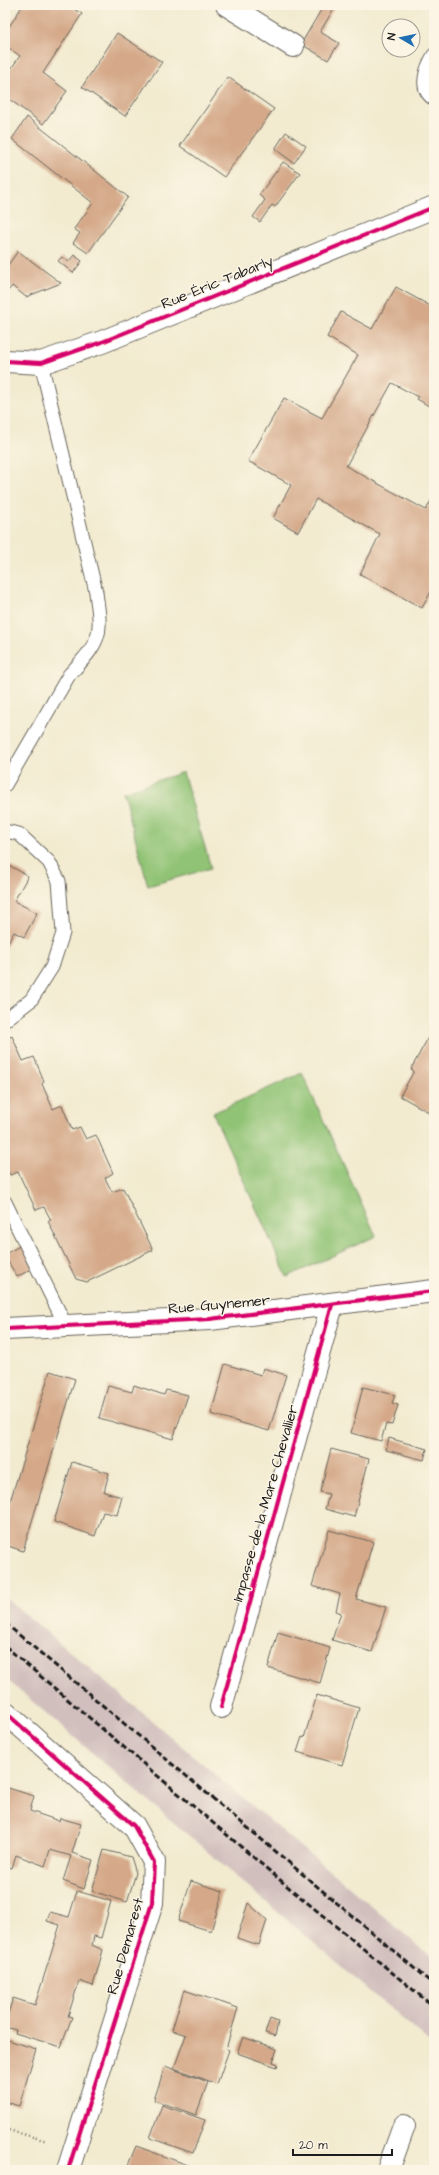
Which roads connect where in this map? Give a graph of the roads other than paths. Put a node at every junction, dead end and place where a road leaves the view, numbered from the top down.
1 (227, 5) edge
2 (292, 46) dead end
3 (434, 55) edge
4 (434, 99) edge
5 (434, 207) edge
6 (5, 361) edge
7 (41, 363) junction
8 (5, 784) edge
9 (5, 831) edge
10 (5, 1020) edge
11 (5, 1202) edge
12 (434, 1291) edge
13 (332, 1305) junction
14 (66, 1326) junction
15 (5, 1329) edge
16 (221, 1707) dead end
17 (5, 1712) edge
18 (404, 2126) dead end
19 (68, 2170) edge
20 (388, 2170) edge

1 - 2 street
3 - 4 lane
5 - 7 street, Rue Éric Tabarly
6 - 7 street, Rue Éric Tabarly
7 - 8 lane
9 - 10 lane
11 - 14 lane
12 - 13 street, Rue Guynemer
13 - 14 street, Rue Guynemer
13 - 16 street, Impasse de la Mare Chevallier
14 - 15 street, Rue Guynemer
17 - 19 street, Rue Demarest
18 - 20 street

